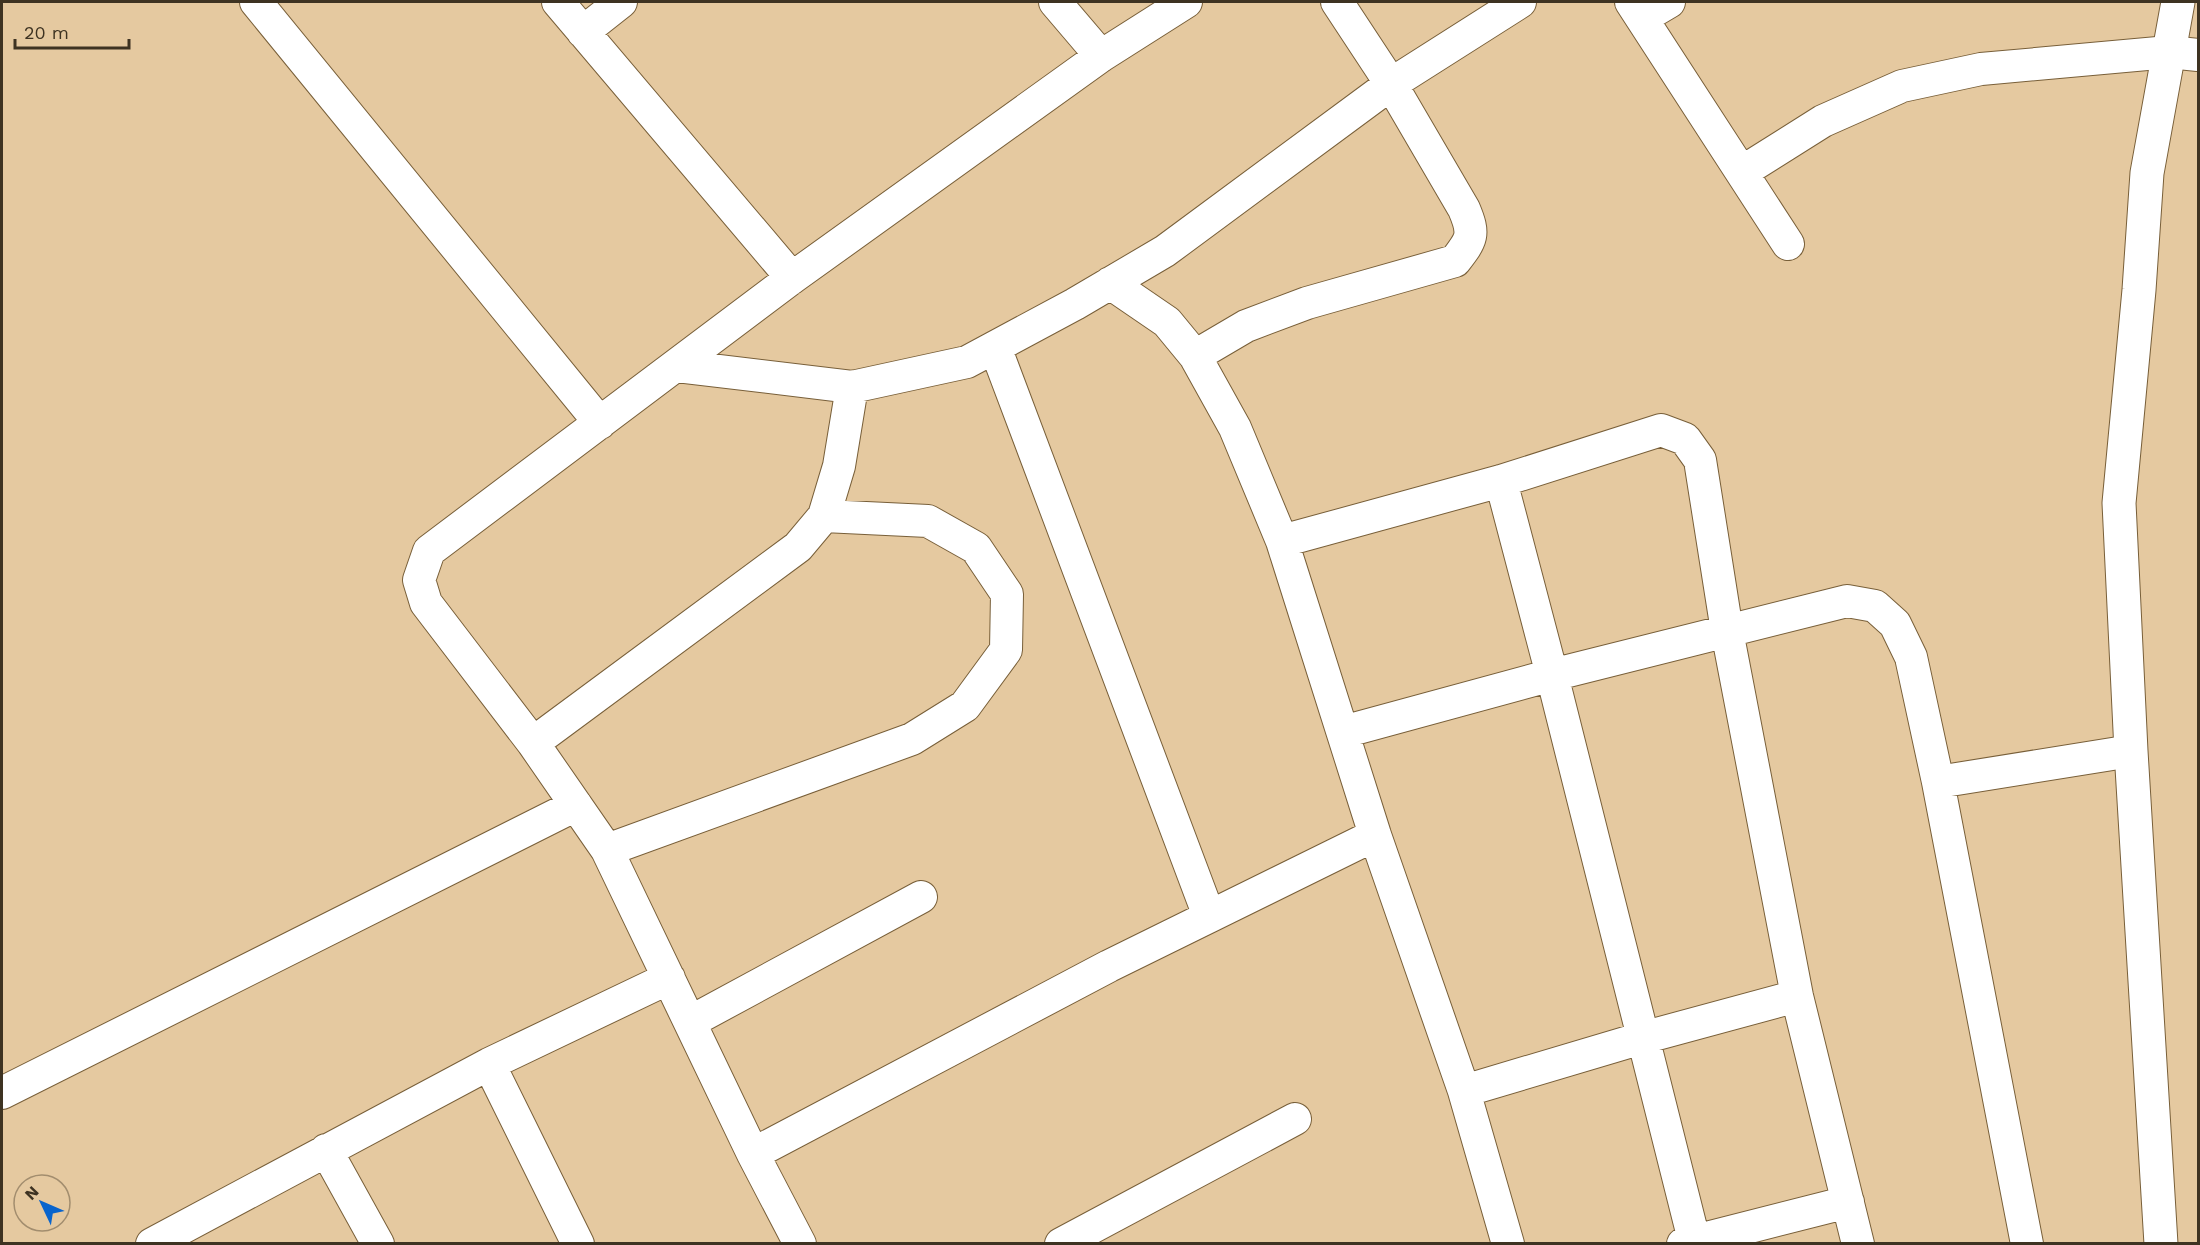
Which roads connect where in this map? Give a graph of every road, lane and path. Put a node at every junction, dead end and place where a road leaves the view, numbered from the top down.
1 (256, 2) edge
2 (558, 2) edge
3 (621, 2) edge
4 (1055, 2) edge
5 (1186, 2) edge
6 (1337, 2) edge
7 (1520, 2) edge
8 (1670, 2) edge
9 (2178, 2) edge
10 (1637, 10) edge
11 (584, 32) junction
12 (2184, 54) edge
13 (1101, 56) junction
14 (1391, 84) junction
15 (1742, 172) junction
16 (1788, 244) dead end
17 (792, 278) junction
18 (1110, 283) junction
19 (994, 347) junction
20 (1195, 356) junction
21 (676, 366) junction
22 (852, 387) junction
23 (600, 423) junction
24 (1501, 481) junction
25 (824, 516) junction
26 (1282, 541) junction
27 (1727, 630) junction
28 (1552, 675) junction
29 (1343, 732) junction
30 (533, 743) junction
31 (2131, 751) junction
32 (1938, 782) junction
33 (576, 805) junction
34 (1375, 835) junction
35 (607, 850) junction
36 (921, 897) dead end
37 (1209, 916) junction
38 (669, 978) junction
39 (1797, 996) junction
40 (690, 1022) junction
41 (1642, 1038) junction
42 (489, 1064) junction
43 (1464, 1091) junction
44 (2, 1093) edge
45 (1295, 1119) dead end
46 (326, 1150) junction
47 (753, 1154) junction
48 (1848, 1202) junction
49 (169, 1240) edge
50 (1691, 1242) edge
51 (378, 1244) edge
52 (578, 1244) edge
53 (800, 1244) edge
54 (1061, 1244) edge
55 (1508, 1244) edge
56 (1858, 1244) edge
57 (2027, 1244) edge
58 (2161, 1244) edge

1 - 23 street
2 - 11 street
3 - 11 street
4 - 13 street
5 - 13 street
6 - 14 street
7 - 14 street
8 - 10 street
9 - 12 street
10 - 15 street
11 - 17 street
12 - 15 street
12 - 31 street
13 - 17 street
14 - 18 street
14 - 20 street
15 - 16 street
17 - 21 street
18 - 19 street
18 - 20 street
19 - 22 street
19 - 37 street
20 - 26 street
21 - 22 street
21 - 23 street
22 - 25 street
23 - 30 street
24 - 26 street
24 - 27 street
24 - 28 street
25 - 30 street
25 - 35 street
26 - 29 street
27 - 28 street
27 - 32 street
27 - 39 street
28 - 29 street
28 - 41 street
29 - 34 street
30 - 33 street
31 - 32 street
31 - 58 street
32 - 57 street
33 - 35 street
33 - 44 street
34 - 37 street
34 - 43 street
35 - 38 street
36 - 40 street
37 - 47 street
38 - 40 street
38 - 42 street
39 - 41 street
39 - 48 street
40 - 47 street
41 - 43 street
41 - 50 street
42 - 46 street
42 - 52 street
43 - 55 street
45 - 54 street
46 - 49 street
46 - 51 street
47 - 53 street
48 - 50 street
48 - 56 street

